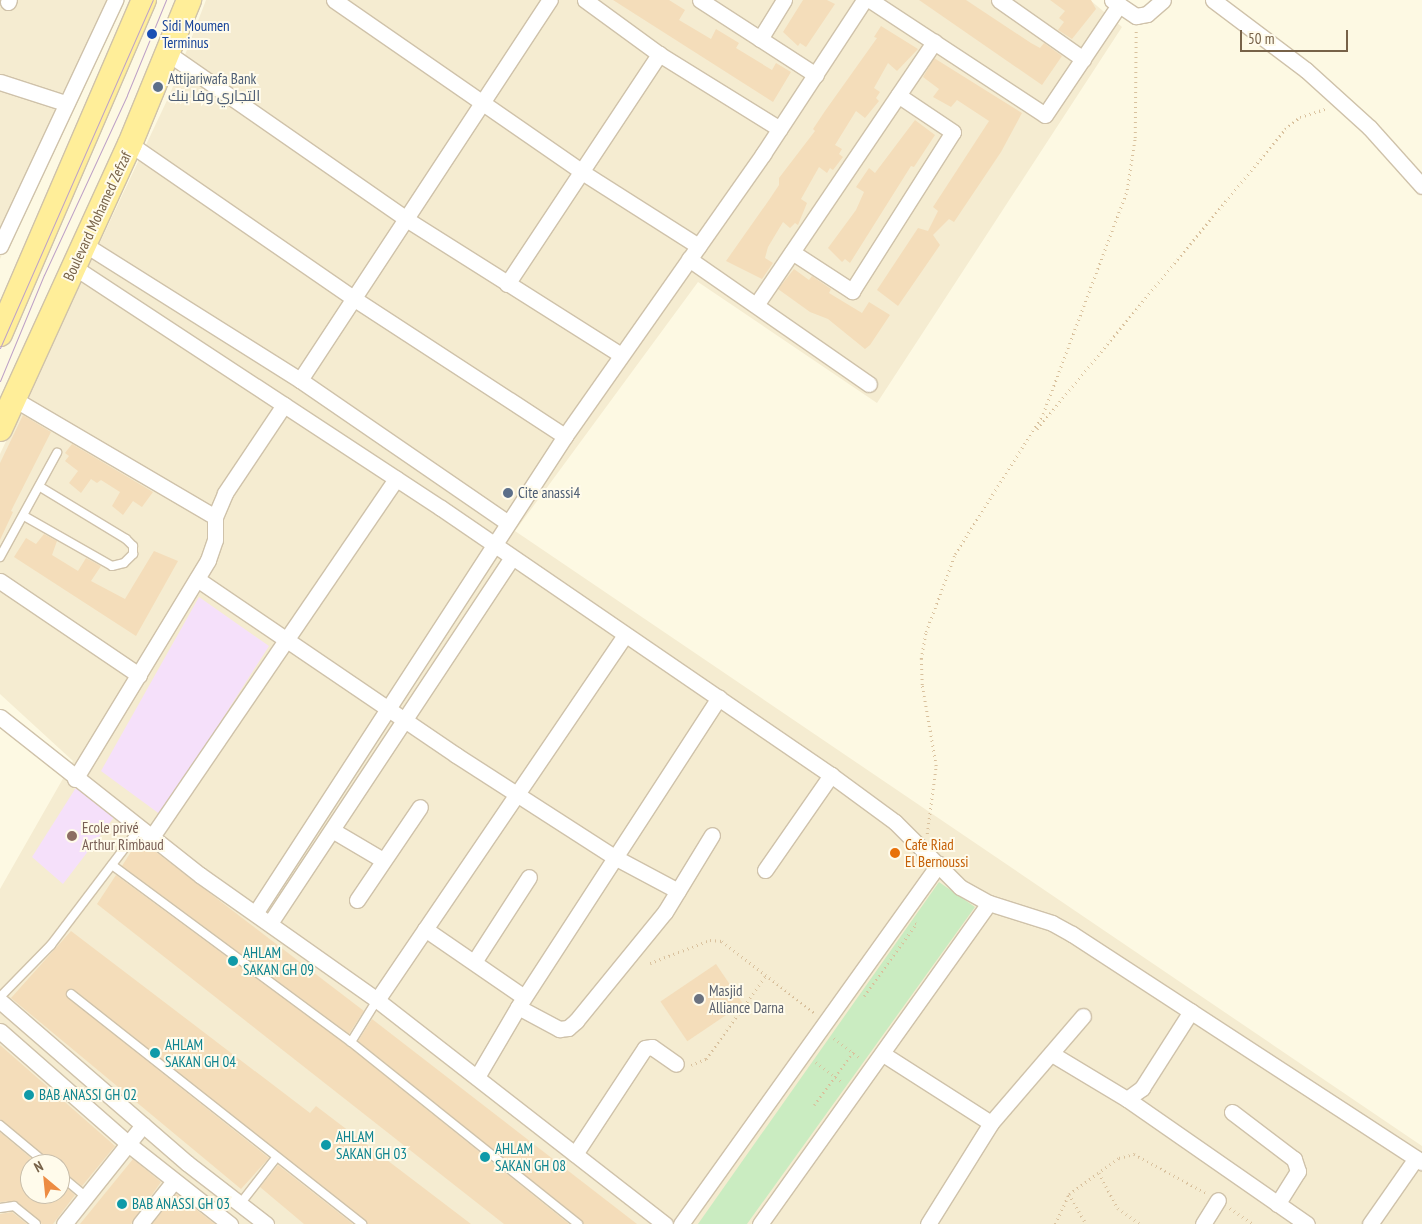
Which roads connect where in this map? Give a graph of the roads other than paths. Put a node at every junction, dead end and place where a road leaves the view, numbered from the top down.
1 (115, 0) edge
2 (144, 0) edge
3 (189, 0) edge
4 (334, 0) edge
5 (550, 0) edge
6 (585, 0) edge
7 (700, 0) edge
8 (784, 0) edge
9 (864, 0) edge
10 (870, 0) edge
11 (999, 0) edge
12 (1163, 0) edge
13 (1213, 0) edge
14 (1115, 3) edge
15 (760, 39) junction
16 (934, 42) junction
17 (168, 54) junction
18 (660, 54) junction
19 (1083, 59) junction
20 (816, 75) junction
21 (2, 86) edge
22 (898, 94) junction
23 (65, 103) junction
24 (481, 104) junction
25 (780, 128) junction
26 (130, 144) junction
27 (582, 172) junction
28 (1422, 186) edge
29 (406, 219) junction
30 (84, 244) junction
31 (0, 246) edge
32 (698, 246) junction
33 (792, 252) junction
34 (689, 258) junction
35 (74, 267) junction
36 (507, 284) junction
37 (353, 298) junction
38 (756, 305) junction
39 (0, 334) edge
40 (621, 355) junction
41 (300, 380) junction
42 (869, 384) dead end
43 (14, 399) junction
44 (284, 405) junction
45 (0, 429) edge
46 (565, 436) junction
47 (57, 452) dead end
48 (396, 479) junction
49 (40, 487) junction
50 (24, 516) junction
51 (215, 517) junction
52 (508, 523) junction
53 (494, 544) junction
54 (0, 557) edge
55 (512, 558) junction
56 (197, 579) junction
57 (0, 581) edge
58 (625, 635) junction
59 (287, 639) junction
60 (139, 675) junction
61 (719, 698) junction
62 (387, 706) junction
63 (0, 717) edge
64 (405, 720) junction
65 (831, 775) junction
66 (76, 779) junction
67 (517, 794) junction
68 (420, 807) dead end
69 (139, 829) junction
70 (332, 830) junction
71 (712, 835) dead end
72 (151, 838) junction
73 (616, 858) junction
74 (383, 860) junction
75 (939, 864) junction
76 (112, 865) junction
77 (766, 870) dead end
78 (529, 877) dead end
79 (678, 891) junction
80 (357, 900) dead end
81 (989, 903) junction
82 (256, 912) junction
83 (270, 923) junction
84 (425, 929) junction
85 (474, 962) junction
86 (71, 994) dead end
87 (0, 997) edge
88 (377, 1000) junction
89 (0, 1001) edge
90 (521, 1002) junction
91 (1191, 1010) junction
92 (1082, 1016) dead end
93 (2, 1037) edge
94 (350, 1042) junction
95 (883, 1054) junction
96 (1052, 1054) junction
97 (676, 1064) road end
98 (477, 1077) junction
99 (1127, 1099) junction
100 (1232, 1112) dead end
101 (991, 1124) junction
102 (0, 1125) edge
103 (143, 1125) junction
104 (127, 1143) junction
105 (35, 1154) edge
106 (575, 1154) junction
107 (276, 1158) junction
108 (1419, 1160) edge
109 (174, 1181) junction
110 (70, 1183) edge
111 (86, 1196) junction
112 (1218, 1200) road end
113 (240, 1204) junction
114 (1277, 1204) junction
115 (0, 1208) edge
116 (227, 1223) edge
117 (36, 1224) edge
118 (64, 1224) edge
119 (140, 1224) edge
120 (266, 1224) edge
121 (362, 1224) edge
122 (578, 1224) edge
123 (665, 1224) edge
124 (681, 1224) edge
125 (760, 1224) edge
126 (928, 1224) edge
127 (1203, 1224) edge
128 (1307, 1224) edge
129 (1370, 1224) edge

1 - 23 street
2 - 39 main road
3 - 17 main road, Boulevard Mohamed Zefzaf
4 - 24 street
5 - 24 street
6 - 18 street
7 - 15 street
8 - 15 street
9 - 20 street
10 - 16 street
11 - 19 street
12 - 14 street
13 - 28 street
14 - 19 street
15 - 20 street
16 - 19 street
16 - 22 street
17 - 26 main road, Boulevard Mohamed Zefzaf
17 - 29 street
18 - 25 street
18 - 27 street
20 - 25 street
21 - 23 street
22 - 33 street
22 - 33 street
23 - 31 street
24 - 27 street
24 - 29 street
25 - 32 street
26 - 30 main road, Boulevard Mohamed Zefzaf
26 - 37 street
27 - 32 street
27 - 36 street
29 - 36 street
29 - 37 street
30 - 35 main road, Boulevard Mohamed Zefzaf
30 - 41 street
32 - 34 street
33 - 38 street
34 - 38 street
34 - 40 street
35 - 43 main road, Boulevard Mohamed Zefzaf
35 - 44 street
36 - 40 street
37 - 41 street
37 - 46 street
38 - 42 street
40 - 46 street
41 - 52 street
43 - 45 main road, Boulevard Mohamed Zefzaf
43 - 51 street
44 - 48 street
44 - 51 street
46 - 52 street
47 - 49 lane
48 - 53 street
48 - 59 street
49 - 50 lane
49 - 50 lane
50 - 54 lane
51 - 56 street
52 - 53 street
53 - 55 street
53 - 62 street
55 - 58 street
55 - 64 street
56 - 59 street
56 - 60 street
57 - 60 street
58 - 61 street
58 - 67 street
59 - 62 street
59 - 72 street
60 - 66 street
61 - 65 street
61 - 73 street
62 - 64 street
62 - 82 street
63 - 66 street
64 - 67 street
64 - 70 street
65 - 75 street
65 - 77 street
66 - 69 street
67 - 73 street
67 - 84 street
68 - 74 street
69 - 72 street
69 - 76 lane
70 - 74 street
70 - 83 street
71 - 79 street
72 - 82 street
73 - 79 street
73 - 90 street
74 - 80 street
75 - 81 street
75 - 124 street
76 - 87 lane
76 - 94 lane
78 - 85 street
79 - 90 street
81 - 91 street
81 - 95 street
82 - 83 street
83 - 88 street
84 - 85 street
84 - 88 street
85 - 90 street
86 - 107 lane
88 - 94 lane
88 - 98 street
89 - 103 street
90 - 98 street
91 - 99 street
91 - 108 street
92 - 96 street
93 - 104 street
94 - 122 lane
95 - 101 street
95 - 125 street
96 - 99 street
96 - 101 street
97 - 106 street
98 - 106 street
99 - 114 street
100 - 114 street
101 - 126 street
102 - 105 lane
103 - 104 street
103 - 113 street
104 - 109 street
104 - 111 street
106 - 123 street
107 - 113 lane
107 - 121 lane
108 - 129 street
109 - 116 street
109 - 119 street
110 - 111 lane
111 - 118 street
112 - 127 street
113 - 120 street
114 - 128 street
115 - 117 lane

